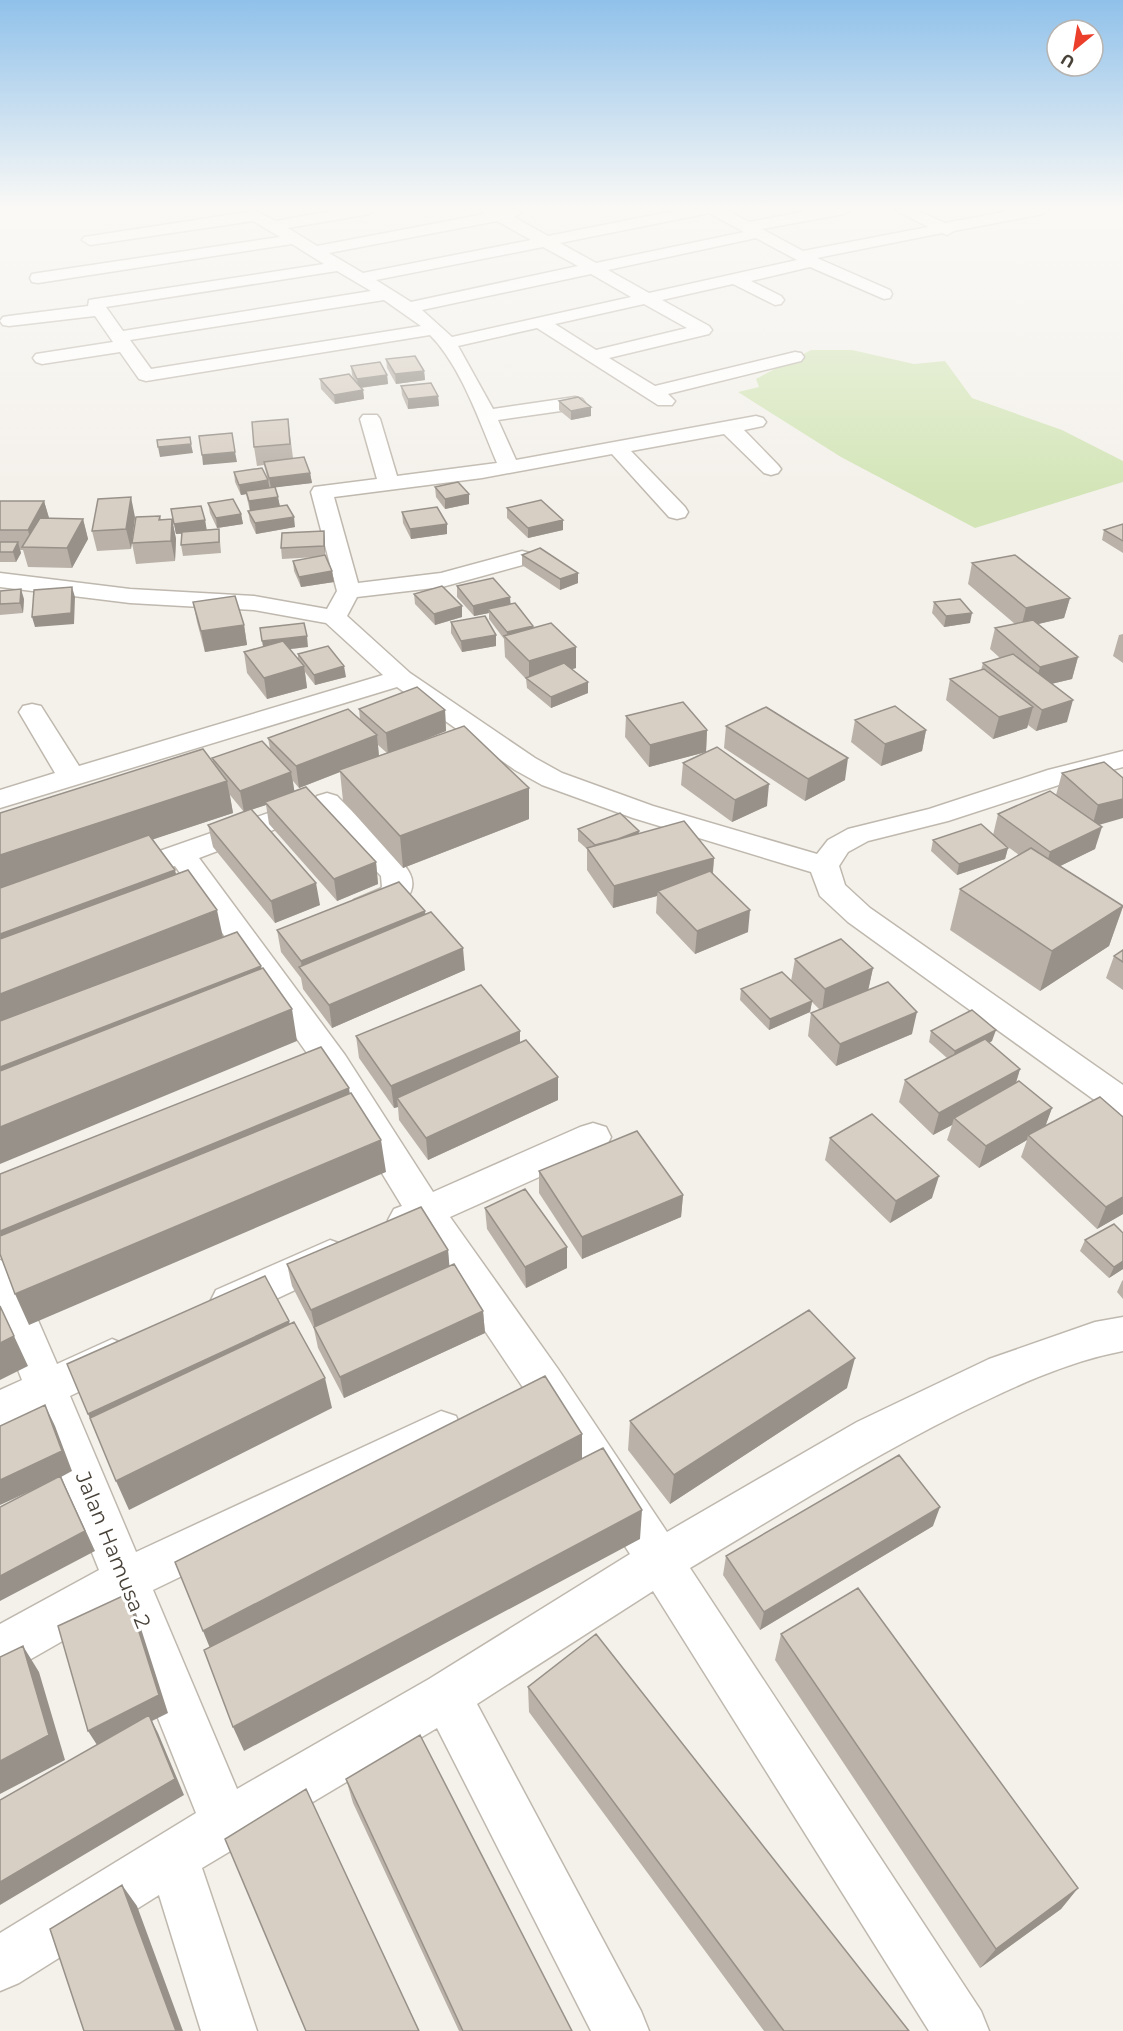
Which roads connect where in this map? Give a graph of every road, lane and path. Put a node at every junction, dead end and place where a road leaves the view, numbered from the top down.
1 (96, 304) edge
2 (333, 304) edge
3 (400, 304) edge
4 (426, 304) edge
5 (624, 304) edge
6 (655, 304) edge
7 (406, 308) junction
8 (98, 310) junction
9 (9, 321) dead end
10 (540, 322) junction
11 (433, 328) junction
12 (121, 342) junction
13 (448, 343) junction
14 (593, 356) junction
15 (795, 357) dead end
16 (42, 358) dead end
17 (575, 403) edge
18 (486, 416) junction
19 (370, 419) dead end
20 (756, 422) dead end
21 (729, 427) junction
22 (617, 448) junction
23 (509, 467) junction
24 (771, 469) dead end
25 (388, 482) junction
26 (677, 512) dead end
27 (522, 558) edge
28 (0, 580) edge
29 (349, 591) junction
30 (334, 617) junction
31 (401, 678) junction
32 (32, 712) dead end
33 (496, 743) junction
34 (462, 755) edge
35 (1123, 759) edge
36 (72, 778) junction
37 (0, 800) edge
38 (181, 854) junction
39 (824, 866) junction
40 (139, 869) edge
41 (339, 918) edge
42 (1123, 1103) edge
43 (593, 1137) dead end
44 (425, 1211) junction
45 (0, 1276) edge
46 (198, 1317) edge
47 (1123, 1334) edge
48 (144, 1342) edge
49 (46, 1388) junction
50 (510, 1397) junction
51 (0, 1410) edge
52 (660, 1561) junction
53 (125, 1580) junction
54 (0, 1650) edge
55 (447, 1696) junction
56 (226, 1824) junction
57 (173, 1858) junction
58 (0, 1964) edge
59 (229, 2031) edge
60 (621, 2031) edge
61 (961, 2031) edge

1 - 8 street
2 - 12 street
3 - 7 street
4 - 7 street
5 - 10 street
6 - 14 street
7 - 11 street
8 - 9 street
8 - 12 street
10 - 13 street
10 - 14 street
11 - 12 street
11 - 13 street
12 - 16 street
13 - 18 street
14 - 15 street
17 - 18 street
18 - 23 street
19 - 25 street
20 - 21 street
21 - 22 street
21 - 24 street
22 - 23 street
22 - 26 street
23 - 25 street
25 - 29 street
27 - 29 street
28 - 30 street
29 - 30 street
30 - 31 street
31 - 33 street
31 - 36 street
32 - 36 street
33 - 34 street
33 - 39 street
35 - 39 street
36 - 37 street
38 - 40 street
38 - 41 street
38 - 44 street
39 - 42 street
43 - 44 street
44 - 46 street
44 - 50 street
45 - 49 street, Jalan Hamusa 2
47 - 52 street
48 - 49 street
49 - 51 street
49 - 53 street, Jalan Hamusa 2
50 - 52 street
50 - 53 street
52 - 55 street
52 - 61 street
53 - 54 street
53 - 56 street, Jalan Hamusa 2
55 - 56 street
55 - 60 street
56 - 57 street
57 - 58 street
57 - 59 street

